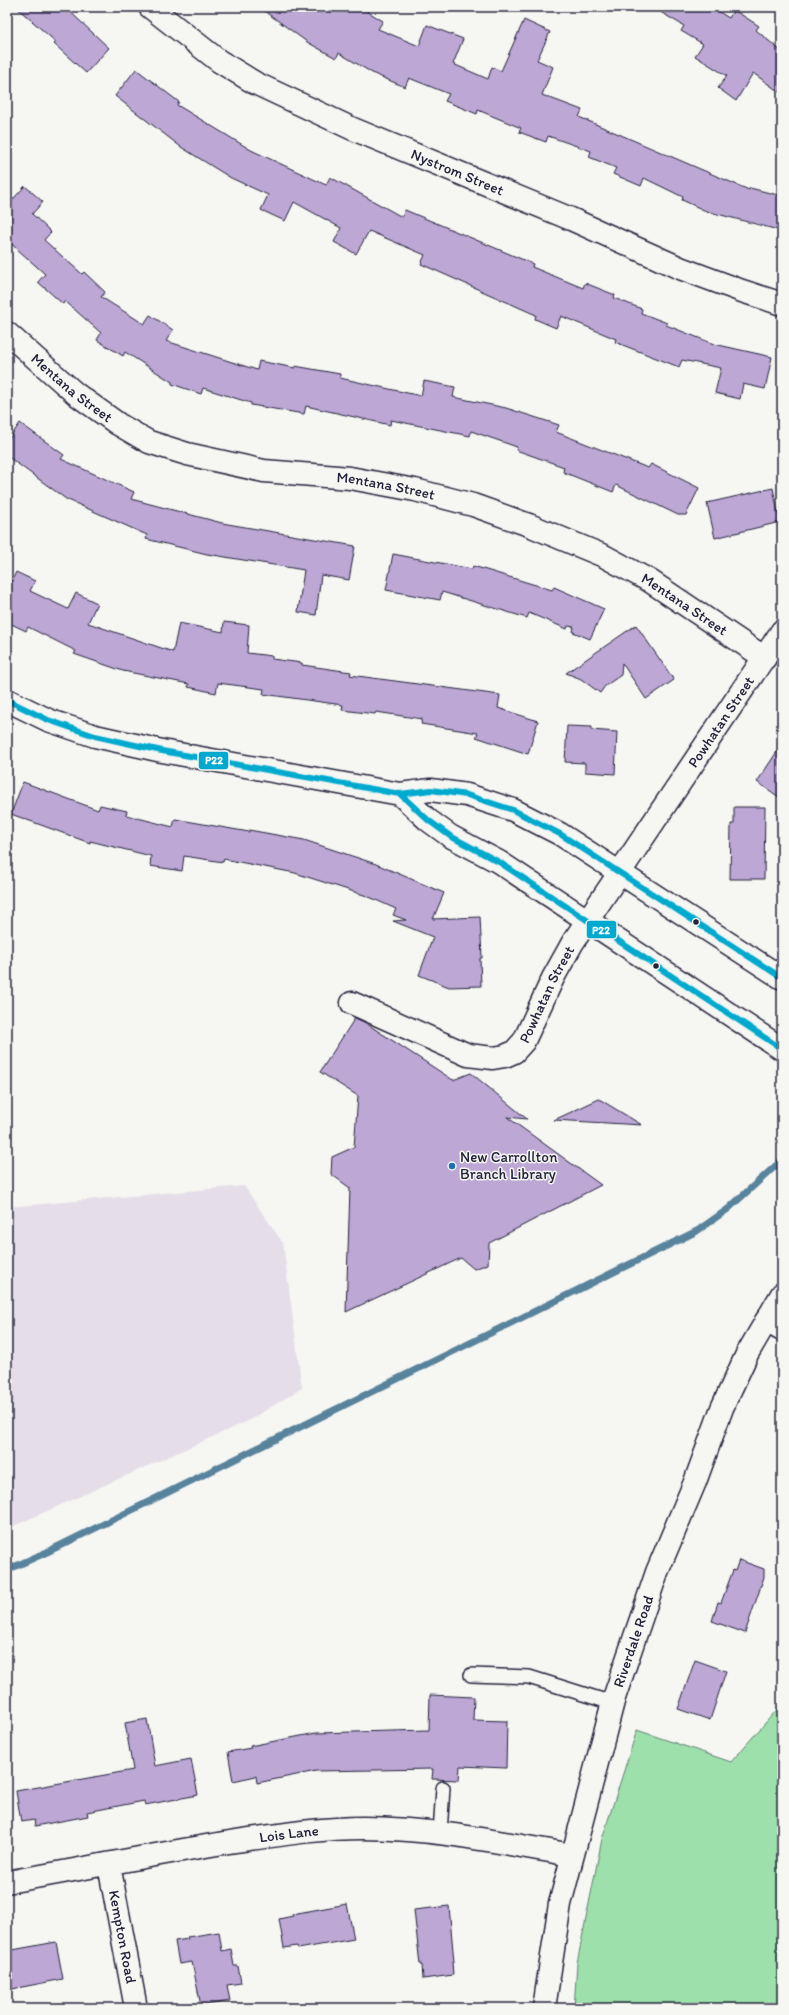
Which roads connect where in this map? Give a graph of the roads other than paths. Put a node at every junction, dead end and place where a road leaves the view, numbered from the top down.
1 (150, 7) edge
2 (782, 304) edge
3 (7, 333) edge
4 (782, 631) edge
5 (765, 658) junction
6 (7, 700) edge
7 (400, 794) junction
8 (619, 873) junction
9 (587, 921) junction
10 (782, 978) edge
11 (352, 1003) dead end
12 (782, 1049) edge
13 (782, 1294) edge
14 (774, 1326) edge
15 (471, 1675) dead end
16 (612, 1703) junction
17 (443, 1788) dead end
18 (440, 1833) junction
19 (572, 1855) junction
20 (109, 1864) junction
21 (7, 1882) edge
22 (136, 2008) edge
23 (544, 2008) edge

1 - 2 street, Nystrom Street
3 - 5 street, Mentana Street
4 - 5 street, Powhatan Street
5 - 8 street, Powhatan Street
6 - 7 street
7 - 8 street
7 - 9 street
8 - 9 street, Powhatan Street
8 - 10 street
9 - 11 street, Powhatan Street
9 - 12 street
13 - 14 street, Riverdale Road
14 - 16 street, Riverdale Road
15 - 16 lane
16 - 19 street, Riverdale Road
17 - 18 lane
18 - 19 street, Lois Lane
18 - 20 street, Lois Lane
19 - 23 street, Riverdale Road
20 - 21 street, Lois Lane
20 - 22 street, Kempton Road

